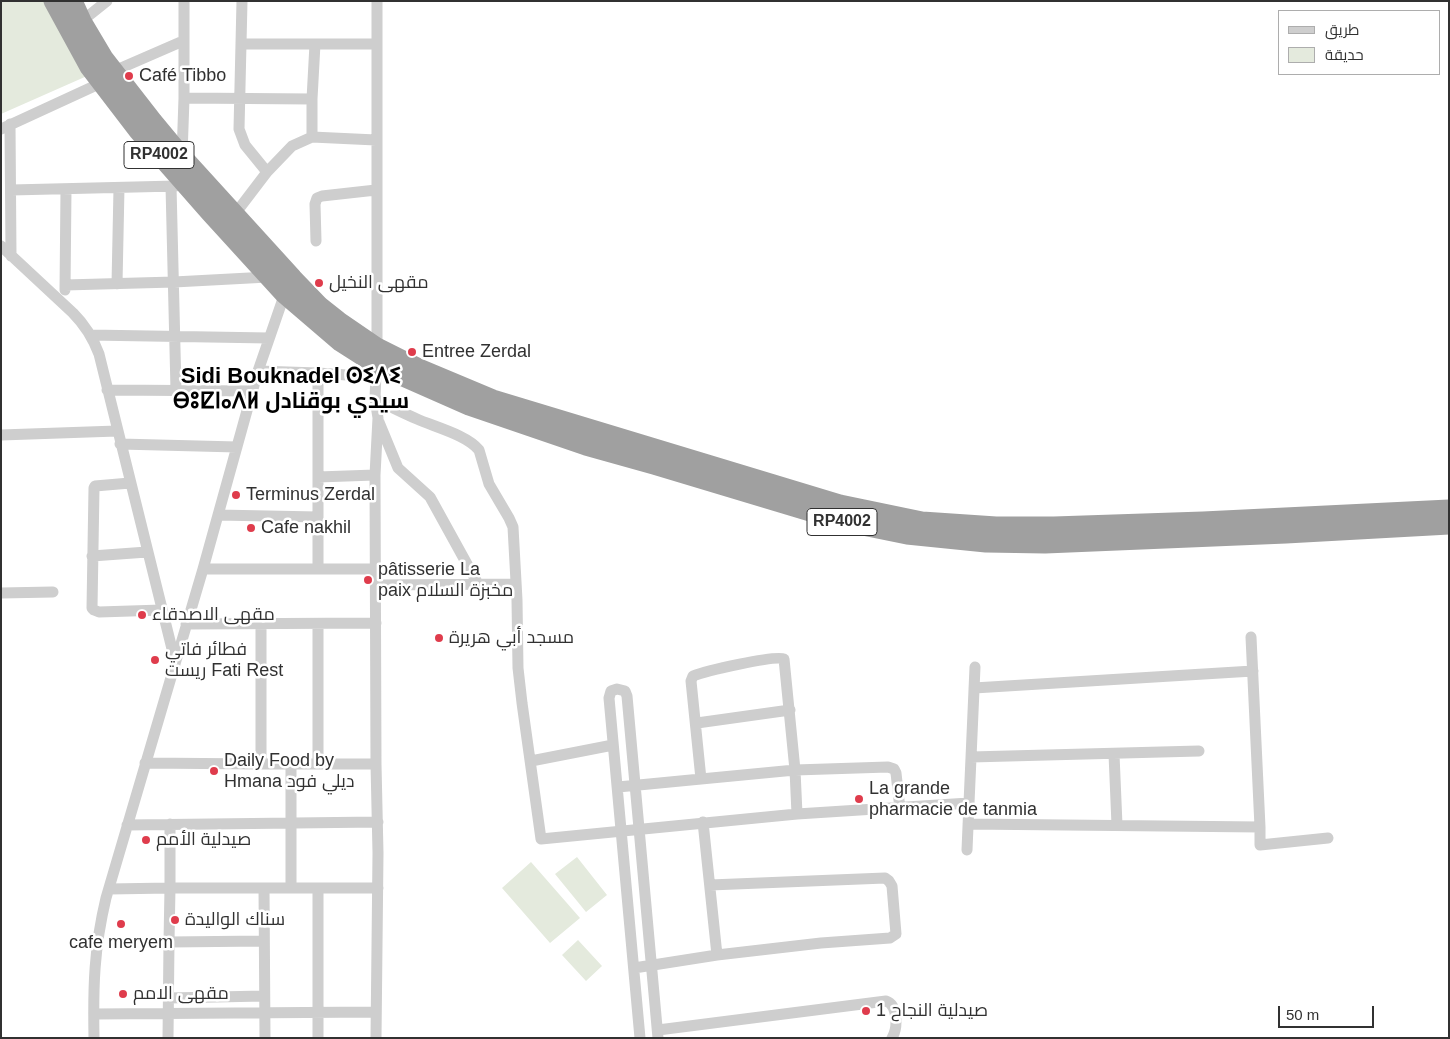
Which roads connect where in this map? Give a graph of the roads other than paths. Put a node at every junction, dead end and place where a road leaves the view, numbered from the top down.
1 (53, 1) edge
2 (73, 1) edge
3 (107, 1) edge
4 (184, 1) edge
5 (242, 1) edge
6 (377, 1) edge
7 (82, 21) junction
8 (183, 41) junction
9 (241, 44) junction
10 (316, 44) junction
11 (377, 44) junction
12 (107, 77) junction
13 (184, 98) junction
14 (312, 99) junction
15 (240, 100) junction
16 (6, 126) edge
17 (312, 137) junction
18 (376, 140) junction
19 (182, 156) junction
20 (266, 172) junction
21 (178, 186) junction
22 (119, 188) junction
23 (10, 190) junction
24 (66, 190) junction
25 (376, 190) junction
26 (235, 214) junction
27 (316, 241) dead end
28 (1, 246) edge
29 (11, 256) junction
30 (268, 277) junction
31 (174, 282) junction
32 (116, 284) junction
33 (65, 285) junction
34 (288, 286) junction
35 (65, 305) junction
36 (90, 334) junction
37 (175, 336) junction
38 (269, 338) junction
39 (377, 346) junction
40 (258, 371) junction
41 (375, 371) junction
42 (318, 373) junction
43 (107, 390) junction
44 (176, 390) junction
45 (253, 391) junction
46 (375, 399) junction
47 (378, 418) junction
48 (117, 432) junction
49 (1, 435) edge
50 (120, 444) junction
51 (237, 447) junction
52 (375, 475) junction
53 (318, 477) junction
54 (130, 483) junction
55 (1449, 509) edge
56 (218, 515) junction
57 (318, 517) junction
58 (1449, 525) edge
59 (147, 552) junction
60 (92, 556) junction
61 (376, 568) junction
62 (203, 569) junction
63 (318, 569) junction
64 (478, 584) junction
65 (516, 584) junction
66 (376, 585) junction
67 (53, 592) dead end
68 (1, 593) edge
69 (162, 610) junction
70 (376, 623) junction
71 (186, 624) junction
72 (261, 624) junction
73 (318, 624) junction
74 (1251, 637) dead end
75 (175, 661) junction
76 (975, 667) dead end
77 (1253, 671) junction
78 (974, 688) junction
79 (790, 710) junction
80 (697, 723) junction
81 (613, 745) junction
82 (1199, 751) dead end
83 (1114, 754) junction
84 (971, 757) junction
85 (530, 761) junction
86 (145, 763) junction
87 (261, 764) junction
88 (291, 764) junction
89 (318, 764) junction
90 (376, 764) junction
91 (795, 770) junction
92 (702, 779) junction
93 (635, 785) junction
94 (618, 787) junction
95 (969, 803) junction
96 (900, 808) junction
97 (797, 814) junction
98 (378, 822) junction
99 (703, 822) junction
100 (291, 823) junction
101 (170, 824) junction
102 (968, 824) junction
103 (127, 825) junction
104 (1117, 825) junction
105 (1260, 827) junction
106 (640, 829) junction
107 (622, 830) junction
108 (1328, 838) dead end
109 (967, 850) dead end
110 (710, 885) junction
111 (291, 887) junction
112 (170, 888) junction
113 (264, 888) junction
114 (318, 888) junction
115 (378, 888) junction
116 (109, 889) junction
117 (264, 941) junction
118 (169, 942) junction
119 (717, 955) junction
120 (652, 966) junction
121 (634, 968) junction
122 (264, 996) junction
123 (168, 998) junction
124 (318, 1012) junction
125 (376, 1012) junction
126 (265, 1013) junction
127 (94, 1014) junction
128 (168, 1014) junction
129 (658, 1034) edge
130 (94, 1038) edge
131 (168, 1038) edge
132 (265, 1038) edge
133 (318, 1038) edge
134 (376, 1038) edge
135 (640, 1038) edge
136 (892, 1038) edge

1 - 12 highway, RP4002
2 - 7 highway, RP4002
3 - 7 street
4 - 8 street
5 - 9 street
6 - 11 street
7 - 12 highway, RP4002
8 - 12 street
8 - 13 street
9 - 10 street
9 - 15 street
10 - 11 street
10 - 14 street
11 - 18 street
12 - 16 street
12 - 19 highway, RP4002
12 - 21 highway, RP4002
13 - 15 street
13 - 19 street
14 - 15 street
14 - 17 street
15 - 20 street
16 - 23 street
17 - 18 street
17 - 20 street
18 - 25 street
19 - 26 highway, RP4002
20 - 26 street
21 - 22 street
21 - 30 highway, RP4002
21 - 31 street
22 - 24 street
22 - 32 street
23 - 24 street
23 - 29 street
24 - 33 street
25 - 27 street
25 - 39 street
26 - 34 highway, RP4002
28 - 29 street
29 - 35 street
30 - 31 street
30 - 34 highway, RP4002
31 - 32 street
31 - 37 street
32 - 33 street
33 - 35 street
34 - 38 street
34 - 39 highway, RP4002
34 - 41 highway, RP4002
35 - 36 street
36 - 37 street
36 - 43 street
37 - 38 street
37 - 44 street
38 - 40 street
39 - 41 street
39 - 55 highway, RP4002
40 - 42 street
40 - 45 street
41 - 42 street
41 - 46 street
41 - 58 highway, RP4002
42 - 53 street
43 - 44 street
43 - 48 street
44 - 45 street
45 - 51 street
46 - 47 street
46 - 65 street
47 - 52 street
47 - 64 street
48 - 49 street
48 - 50 street
50 - 51 street
50 - 54 street
51 - 56 street
52 - 53 street
52 - 61 street
53 - 57 street
54 - 59 street
54 - 60 street
56 - 57 street
56 - 62 street
57 - 63 street
59 - 60 street
59 - 69 street
60 - 69 street
61 - 63 street
61 - 66 street
62 - 63 street
62 - 71 street
64 - 65 street
64 - 66 street
65 - 85 street
66 - 70 street
67 - 68 street
69 - 75 street
70 - 73 street
70 - 90 street
71 - 72 street
71 - 75 street
72 - 73 street
72 - 87 street
73 - 89 street
74 - 77 street
75 - 86 street
76 - 78 street
77 - 78 street
77 - 105 street
78 - 84 street
79 - 80 street
79 - 80 street
79 - 91 street
80 - 92 street
81 - 85 street
81 - 93 street
81 - 94 street
82 - 83 street
83 - 84 street
83 - 104 street
84 - 95 street
85 - 107 street
86 - 87 street
86 - 103 street
87 - 88 street
88 - 89 street
88 - 100 street
89 - 90 street
90 - 98 street
91 - 92 street
91 - 96 street
91 - 97 street
92 - 93 street
93 - 94 street
93 - 106 street
94 - 107 street
95 - 96 street
95 - 102 street
96 - 97 street
97 - 99 street
98 - 100 street
98 - 115 street
99 - 106 street
99 - 110 street
100 - 101 street
100 - 111 street
101 - 103 street
101 - 112 street
102 - 104 street
102 - 109 street
103 - 116 street
104 - 105 street
105 - 108 street
106 - 107 street
106 - 120 street
107 - 121 street
110 - 119 street
110 - 119 street
111 - 113 street
111 - 114 street
112 - 113 street
112 - 116 street
112 - 118 street
113 - 117 street
114 - 115 street
114 - 124 street
115 - 125 street
116 - 127 street
117 - 118 street
117 - 122 street
118 - 123 street
119 - 120 street
120 - 121 street
120 - 129 street
121 - 135 street
122 - 123 street
122 - 126 street
123 - 128 street
124 - 125 street
124 - 126 street
124 - 133 street
125 - 134 street
126 - 128 street
126 - 132 street
127 - 128 street
127 - 130 street
128 - 131 street
129 - 136 street

